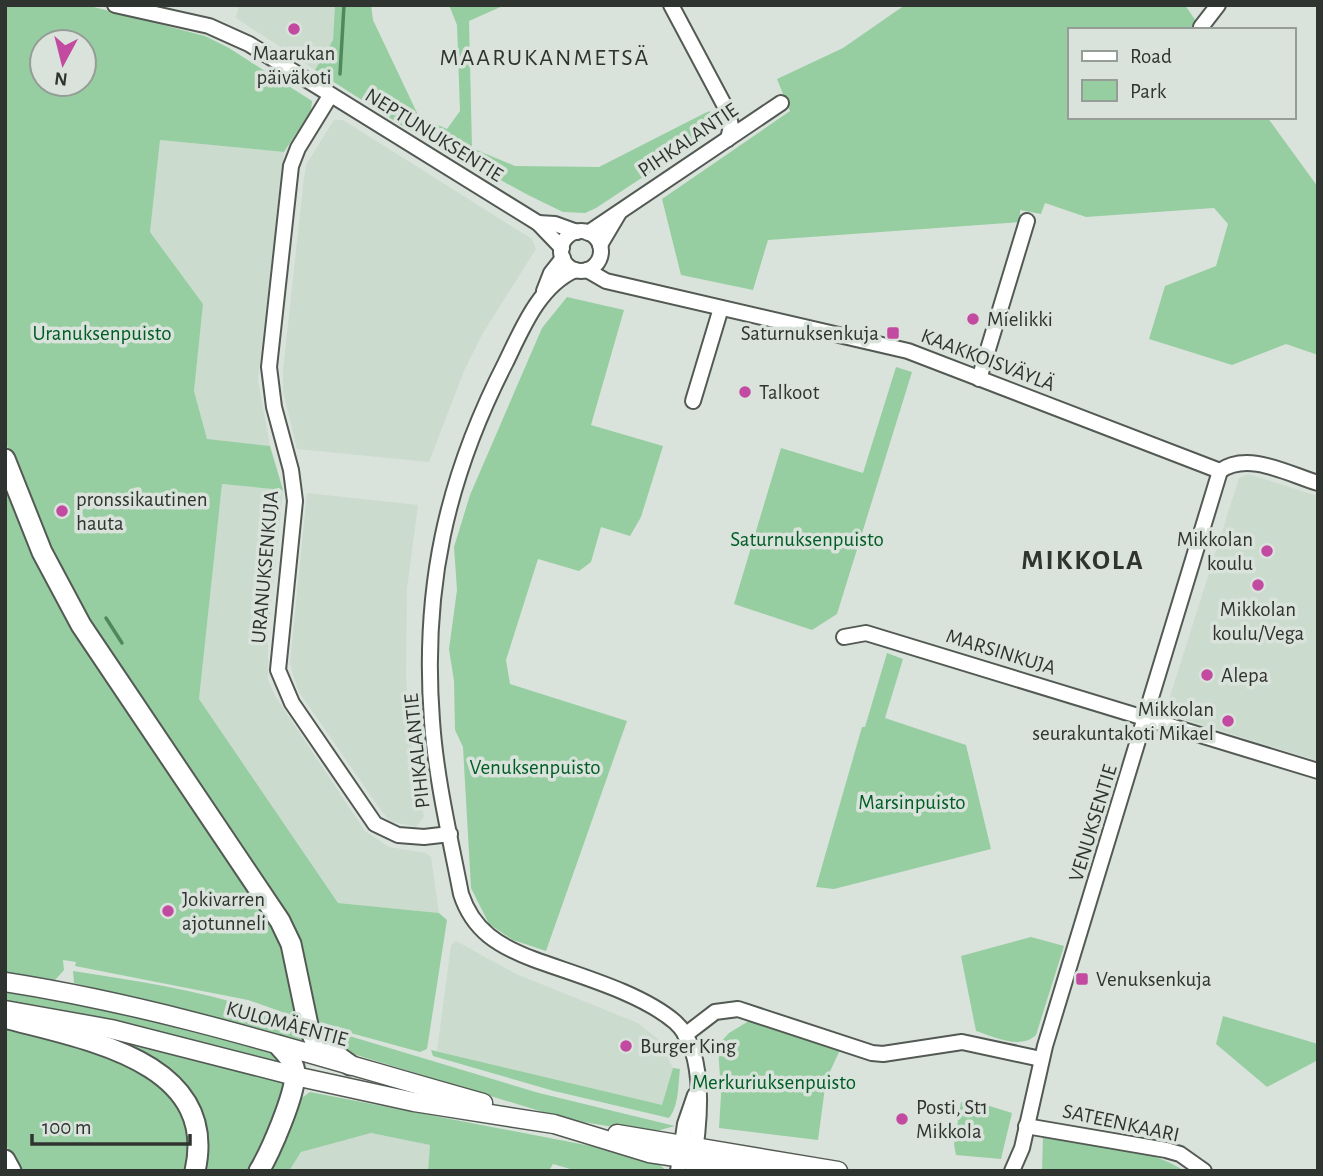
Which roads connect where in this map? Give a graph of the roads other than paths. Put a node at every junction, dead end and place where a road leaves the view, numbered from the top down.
1 (115, 5) edge
2 (671, 5) edge
3 (1218, 5) edge
4 (1201, 27) dead end
5 (330, 96) junction
6 (781, 103) dead end
7 (728, 139) junction
8 (619, 213) junction
9 (1027, 221) dead end
10 (538, 223) junction
11 (582, 233) junction
12 (600, 251) junction
13 (562, 253) junction
14 (581, 270) junction
15 (634, 286) junction
16 (543, 296) junction
17 (721, 308) junction
18 (979, 379) junction
19 (693, 401) dead end
20 (5, 459) edge
21 (1220, 471) junction
22 (1318, 483) edge
23 (844, 637) dead end
24 (1146, 718) junction
25 (1318, 771) edge
26 (450, 834) junction
27 (5, 982) edge
28 (5, 1010) edge
29 (5, 1018) edge
30 (685, 1035) junction
31 (279, 1046) junction
32 (1041, 1059) junction
33 (350, 1065) junction
34 (295, 1076) junction
35 (554, 1124) junction
36 (1026, 1126) junction
37 (1022, 1148) junction
38 (687, 1158) edge
39 (5, 1160) edge
40 (11, 1171) edge
41 (195, 1171) edge
42 (259, 1171) edge
43 (770, 1171) edge
44 (838, 1171) edge
45 (1012, 1171) edge
46 (1025, 1171) edge
47 (1204, 1171) edge

1 - 5 street, NEPTUNUKSENTIE
2 - 7 street
3 - 4 street
5 - 10 street, NEPTUNUKSENTIE
5 - 26 street, URANUKSENKUJA
6 - 7 street, PIHKALANTIE
7 - 8 street, PIHKALANTIE
8 - 11 street, PIHKALANTIE
8 - 12 street, PIHKALANTIE
9 - 18 street
10 - 11 street, NEPTUNUKSENTIE
10 - 13 street, NEPTUNUKSENTIE
11 - 12 street
11 - 13 street
12 - 14 street
12 - 15 street, KAAKKOISVÄYLÄ
13 - 14 street
13 - 16 street, PIHKALANTIE
14 - 15 street, KAAKKOISVÄYLÄ
14 - 16 street, PIHKALANTIE
15 - 17 street, KAAKKOISVÄYLÄ
16 - 26 street, PIHKALANTIE
17 - 18 street, KAAKKOISVÄYLÄ
17 - 19 street
18 - 21 street, KAAKKOISVÄYLÄ
20 - 33 highway
21 - 22 street
21 - 24 street, VENUKSENTIE
23 - 24 street, MARSINKUJA
24 - 25 street, MARSINKUJA
24 - 32 street, VENUKSENTIE
26 - 30 street, PIHKALANTIE
27 - 31 main road, KULOMÄENTIE
28 - 34 main road, KULOMÄENTIE
29 - 41 highway
30 - 32 street
30 - 38 street, PIHKALANTIE
31 - 33 main road, KULOMÄENTIE
31 - 34 highway
32 - 36 street, VENUKSENTIE
33 - 35 main road, KULOMÄENTIE
34 - 35 main road, KULOMÄENTIE
34 - 42 highway
35 - 38 main road, KULOMÄENTIE
36 - 37 street, VENUKSENTIE
36 - 47 street, SATEENKAARI
37 - 45 street, VENUKSENTIE
37 - 46 street, VENUKSENTIE
38 - 43 main road, KULOMÄENTIE
38 - 44 main road, KULOMÄENTIE
39 - 40 highway

